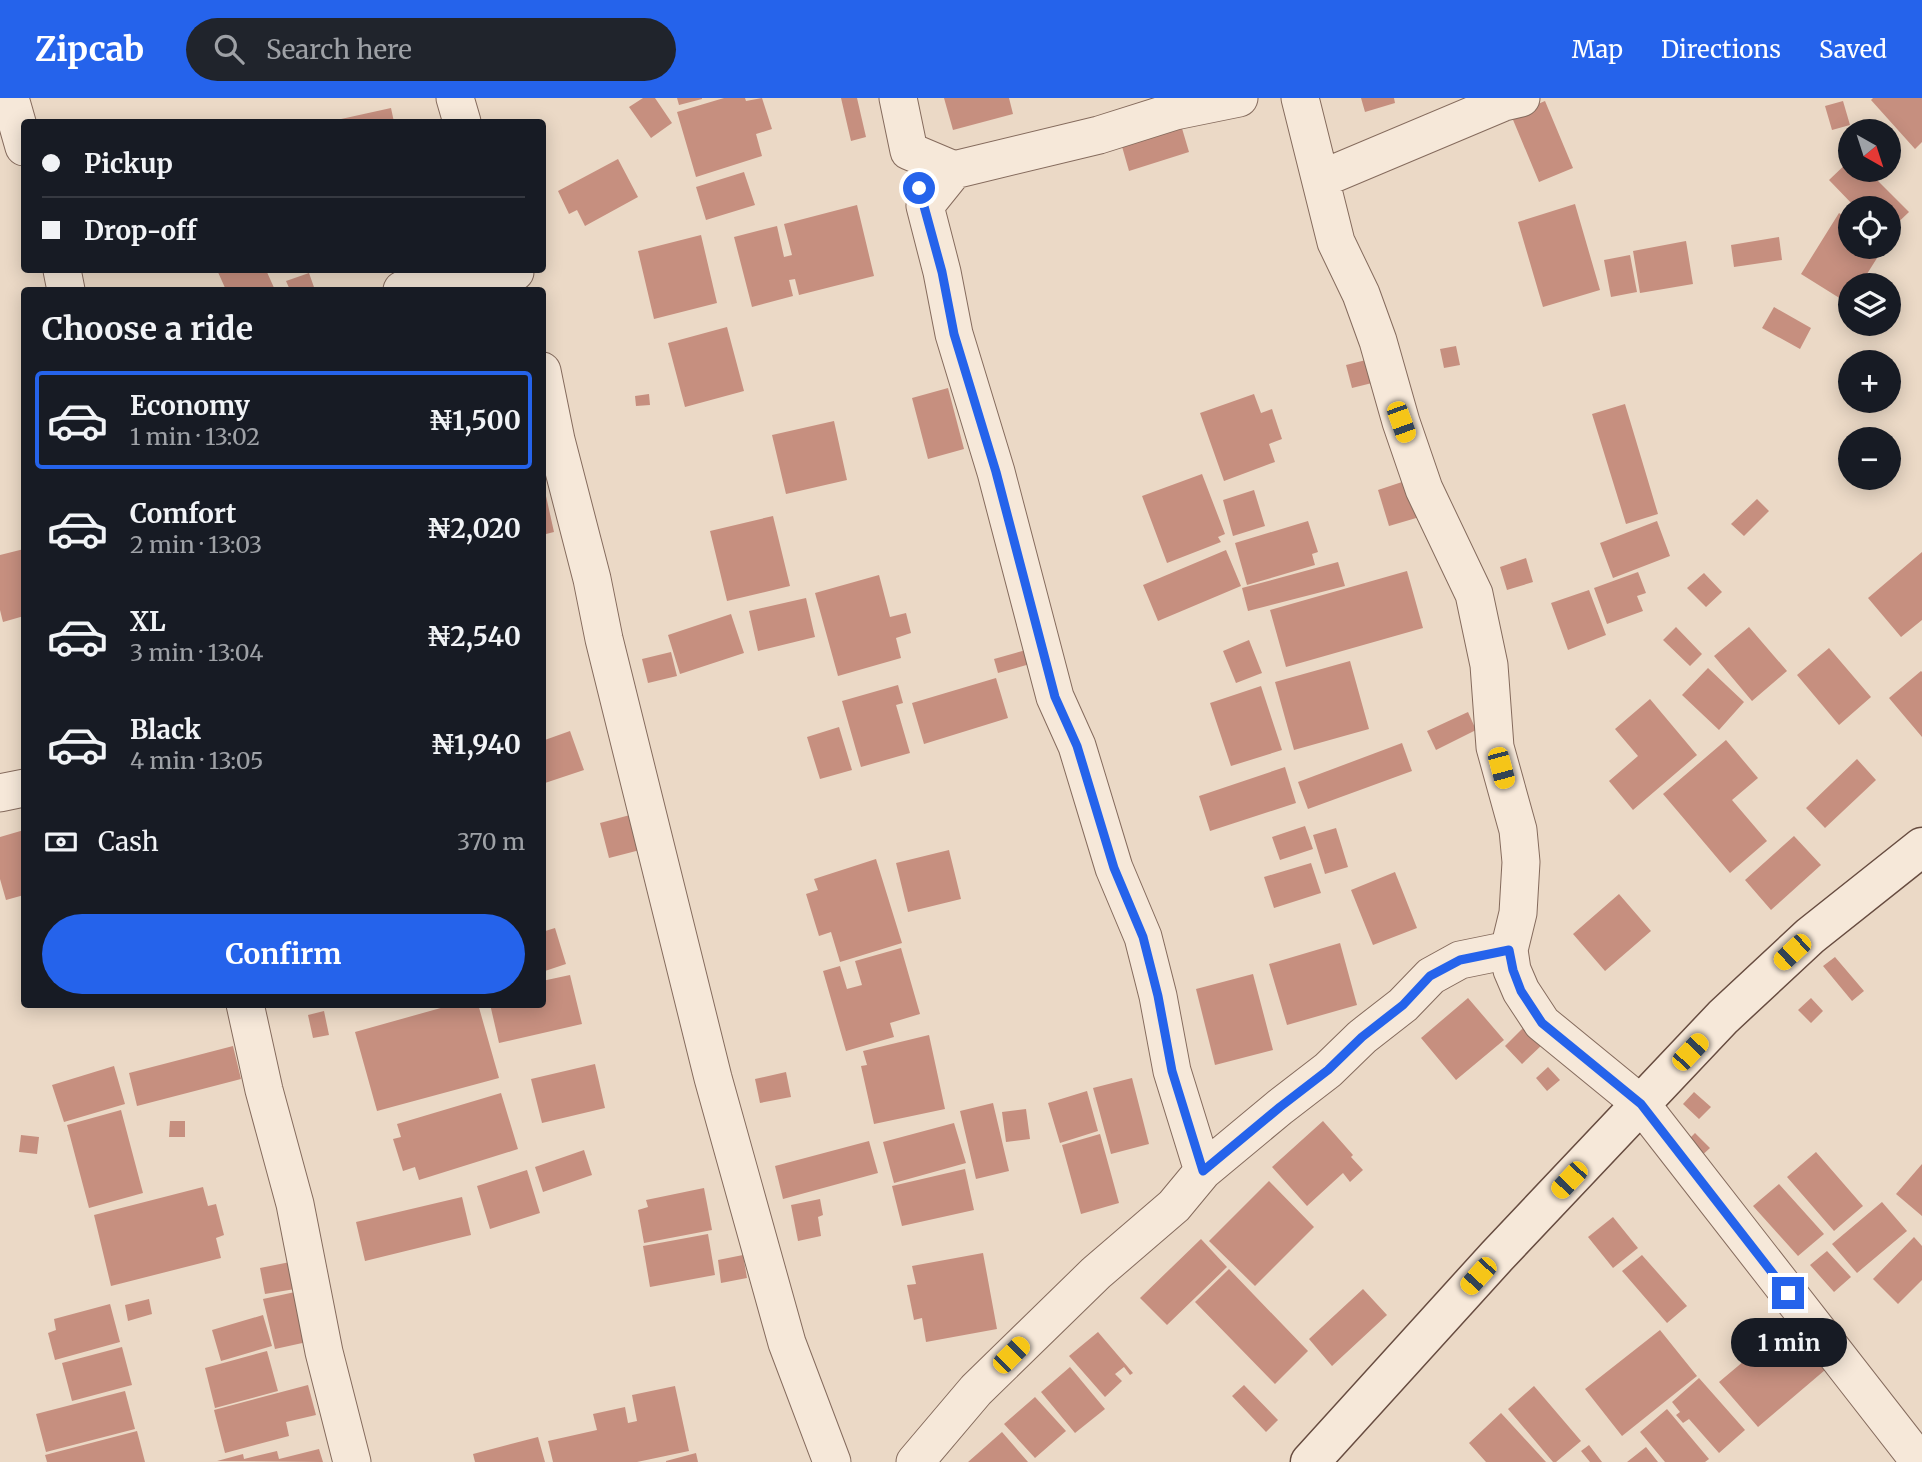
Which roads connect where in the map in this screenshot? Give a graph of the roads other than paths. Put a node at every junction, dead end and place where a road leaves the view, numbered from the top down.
1 (9, 98) edge
2 (455, 98) edge
3 (898, 98) edge
4 (1239, 98) edge
5 (1300, 98) edge
6 (1521, 98) edge
7 (461, 119) edge
8 (21, 137) edge
9 (909, 151) junction
10 (954, 170) junction
11 (1321, 179) junction
12 (925, 206) junction
13 (516, 277) edge
14 (417, 287) edge
15 (546, 391) edge
16 (21, 789) edge
17 (0, 793) edge
18 (1922, 847) edge
19 (1509, 950) junction
20 (245, 1008) edge
21 (1641, 1104) junction
22 (1203, 1171) junction
23 (352, 1462) edge
24 (832, 1462) edge
25 (915, 1462) edge
26 (1311, 1462) edge
27 (1920, 1462) edge

1 - 8 street
2 - 7 street
3 - 9 street
4 - 10 street
5 - 11 street
6 - 11 street
9 - 10 street
9 - 12 street
10 - 12 street
11 - 19 street
12 - 22 street
13 - 14 street
15 - 24 street
16 - 17 street
18 - 21 street
19 - 21 street
19 - 22 street
20 - 23 street
21 - 26 street
21 - 27 street
22 - 25 street

